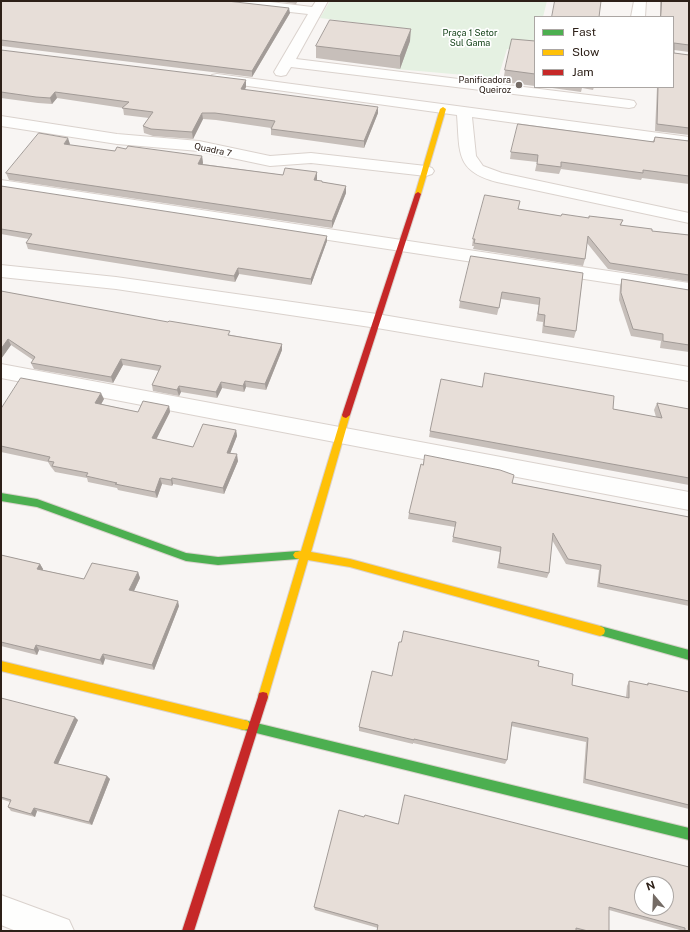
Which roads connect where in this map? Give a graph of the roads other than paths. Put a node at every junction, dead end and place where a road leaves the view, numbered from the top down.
1 (228, 1) edge
2 (640, 1) edge
3 (319, 6) edge
4 (638, 16) edge
5 (288, 62) junction
6 (203, 76) edge
7 (273, 85) junction
8 (631, 88) edge
9 (629, 104) junction
10 (443, 109) junction
11 (464, 112) junction
12 (7, 126) edge
13 (626, 134) junction
14 (689, 142) edge
15 (426, 171) junction
16 (1, 185) edge
17 (689, 218) edge
18 (401, 245) junction
19 (1, 271) edge
20 (689, 289) edge
21 (377, 321) junction
22 (1, 371) edge
23 (689, 374) edge
24 (339, 436) junction
25 (1, 498) edge
26 (689, 501) edge
27 (304, 555) junction
28 (689, 655) edge
29 (1, 666) edge
30 (254, 728) junction
31 (689, 834) edge
32 (1, 910) edge
33 (58, 931) edge
34 (188, 931) edge

1 - 3 street
2 - 4 street
3 - 5 street
5 - 7 street
5 - 9 street
6 - 7 street
7 - 10 street
8 - 9 street
9 - 13 street
10 - 11 street
10 - 15 street
11 - 13 street
11 - 17 street
12 - 15 street, Quadra 7
13 - 14 street
15 - 18 street
16 - 18 street
18 - 20 street
18 - 21 street
19 - 21 street
21 - 23 street
21 - 24 street
22 - 24 street
24 - 26 street
24 - 27 street
25 - 27 street
27 - 28 street
27 - 30 street
29 - 30 street
30 - 31 street
30 - 34 street
32 - 33 street

